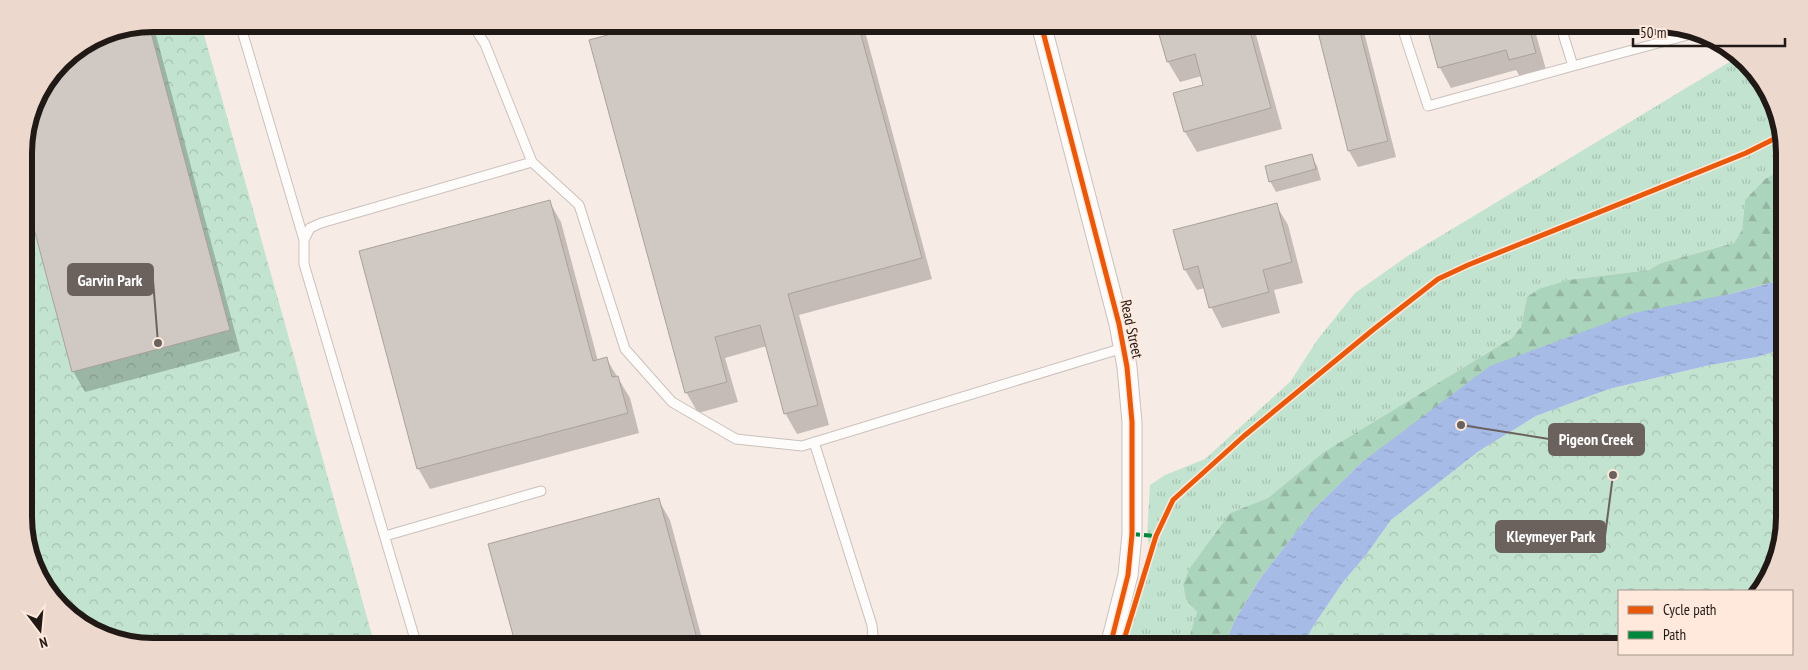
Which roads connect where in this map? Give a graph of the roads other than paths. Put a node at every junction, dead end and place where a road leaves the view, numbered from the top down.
1 (242, 32) edge
2 (477, 32) edge
3 (1043, 32) edge
4 (1405, 32) edge
5 (1562, 32) edge
6 (1683, 36) edge
7 (1573, 66) junction
8 (532, 162) junction
9 (304, 240) junction
10 (1124, 348) junction
11 (814, 442) junction
12 (541, 491) dead end
13 (385, 536) junction
14 (1112, 637) edge
15 (415, 638) edge
16 (873, 638) edge

1 - 9 lane
2 - 8 lane
3 - 10 street, Read Street
4 - 7 lane
5 - 7 lane
6 - 7 lane
8 - 9 lane
8 - 11 lane
9 - 13 lane
10 - 11 lane
10 - 14 street, Read Street
11 - 16 lane
12 - 13 lane
13 - 15 lane

